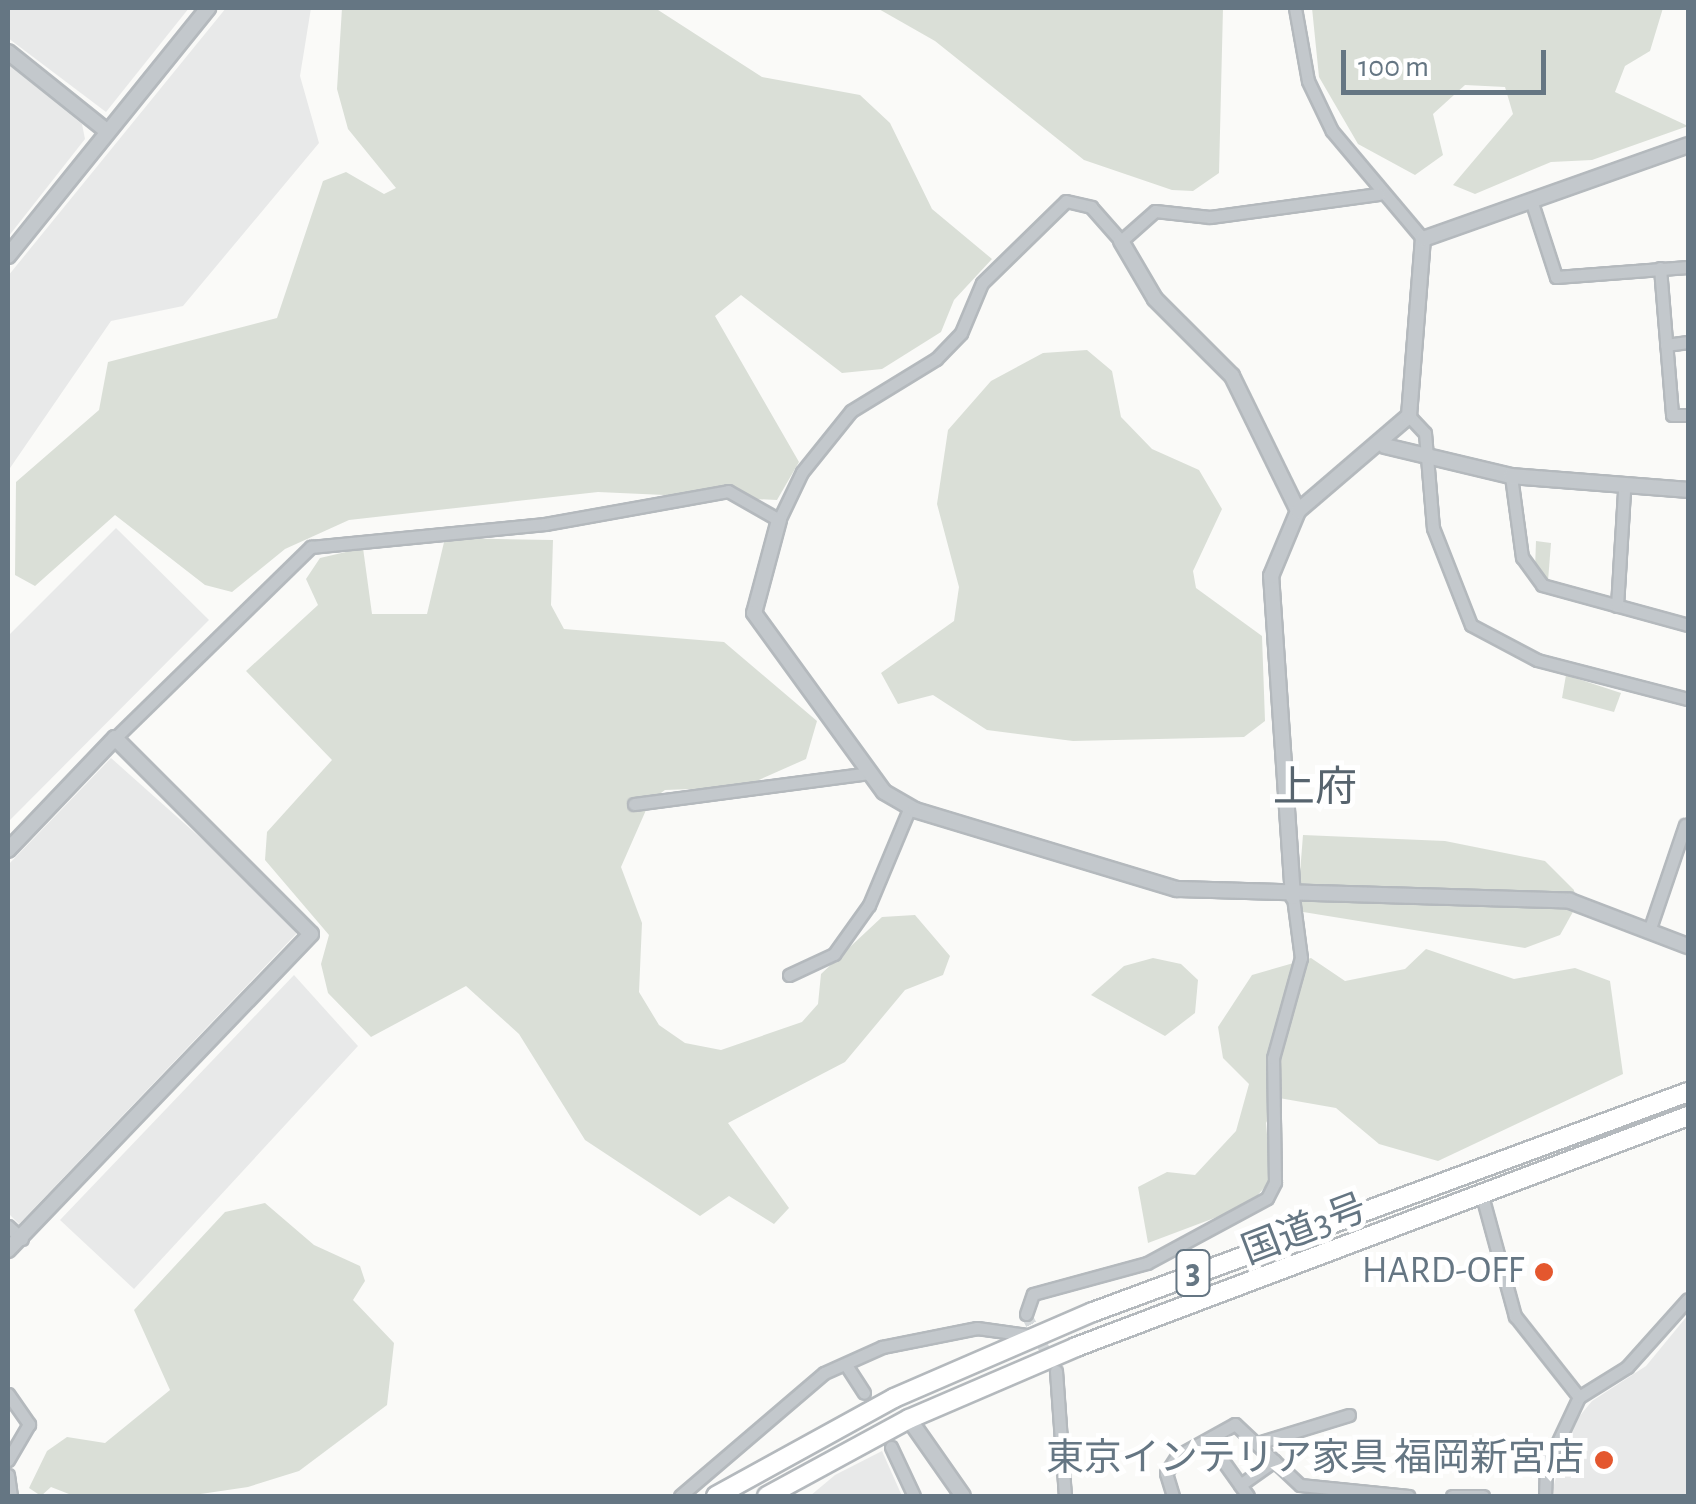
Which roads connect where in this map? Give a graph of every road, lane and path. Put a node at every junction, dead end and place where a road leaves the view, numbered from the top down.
1 (208, 8) edge
2 (1295, 8) edge
3 (8, 52) edge
4 (104, 130) junction
5 (1688, 145) edge
6 (1378, 194) junction
7 (1531, 200) junction
8 (1423, 239) junction
9 (1121, 241) junction
10 (8, 256) edge
11 (1688, 266) edge
12 (1660, 268) junction
13 (1688, 342) edge
14 (1666, 345) junction
15 (1688, 415) edge
16 (1409, 416) junction
17 (1384, 446) junction
18 (1426, 454) junction
19 (1511, 476) junction
20 (1624, 490) junction
21 (1688, 490) edge
22 (1298, 511) junction
23 (779, 520) junction
24 (1618, 606) junction
25 (1688, 624) edge
26 (1688, 699) edge
27 (115, 738) junction
28 (871, 774) junction
29 (634, 804) dead end
30 (910, 807) junction
31 (1686, 825) dead end
32 (8, 850) edge
33 (1293, 897) junction
34 (1650, 928) junction
35 (1688, 946) edge
36 (789, 974) dead end
37 (1688, 1092) edge
38 (1688, 1116) edge
39 (1481, 1192) junction
40 (8, 1226) edge
41 (22, 1239) junction
42 (8, 1250) edge
43 (1688, 1299) edge
44 (1026, 1314) dead end
45 (1035, 1336) junction
46 (846, 1365) junction
47 (1056, 1370) tunnel mouth
48 (864, 1393) dead end
49 (8, 1394) edge
50 (1579, 1396) junction
51 (1350, 1415) dead end
52 (909, 1418) junction
53 (1261, 1442) junction
54 (891, 1448) dead end
55 (8, 1460) edge
56 (1222, 1460) dead end
57 (1274, 1462) junction
58 (8, 1476) edge
59 (1240, 1484) junction
60 (12, 1496) edge
61 (680, 1496) edge
62 (716, 1496) edge
63 (767, 1496) edge
64 (914, 1496) edge
65 (963, 1496) edge
66 (1065, 1496) edge
67 (1172, 1496) edge
68 (1248, 1496) edge
69 (1399, 1496) edge
70 (1452, 1496) edge
71 (1483, 1496) edge
72 (1545, 1496) edge

1 - 4 street
2 - 6 street
3 - 4 street
4 - 10 street
5 - 7 street
6 - 8 street
6 - 9 street
7 - 8 street
7 - 12 street
8 - 16 street
9 - 22 street
9 - 23 street
11 - 12 street
12 - 14 street
13 - 14 street
14 - 15 street
16 - 17 street
16 - 18 street
17 - 18 street
17 - 22 street
18 - 19 street
18 - 26 street
19 - 20 street
19 - 24 street
20 - 21 street
20 - 24 street
22 - 33 street
23 - 27 street
23 - 28 street
24 - 25 street
27 - 32 street
27 - 41 street
28 - 29 street
28 - 30 street
30 - 33 street
30 - 36 street
31 - 34 street
33 - 34 street
33 - 44 street
34 - 35 street
37 - 45 highway, 国道3号 / 3
38 - 39 highway, 国道3号 / 3
39 - 50 street
39 - 52 highway, 国道3号 / 3
40 - 41 street
41 - 42 street
43 - 50 street
45 - 46 street
45 - 62 highway, 国道3号 / 3
46 - 48 street
46 - 61 street
47 - 66 street
49 - 55 street
50 - 72 street
51 - 53 street
52 - 63 highway, 国道3号 / 3
52 - 65 street
53 - 57 street
53 - 67 street
54 - 64 street
56 - 59 street
57 - 59 street
57 - 69 street
58 - 60 street
59 - 68 street
70 - 71 street

